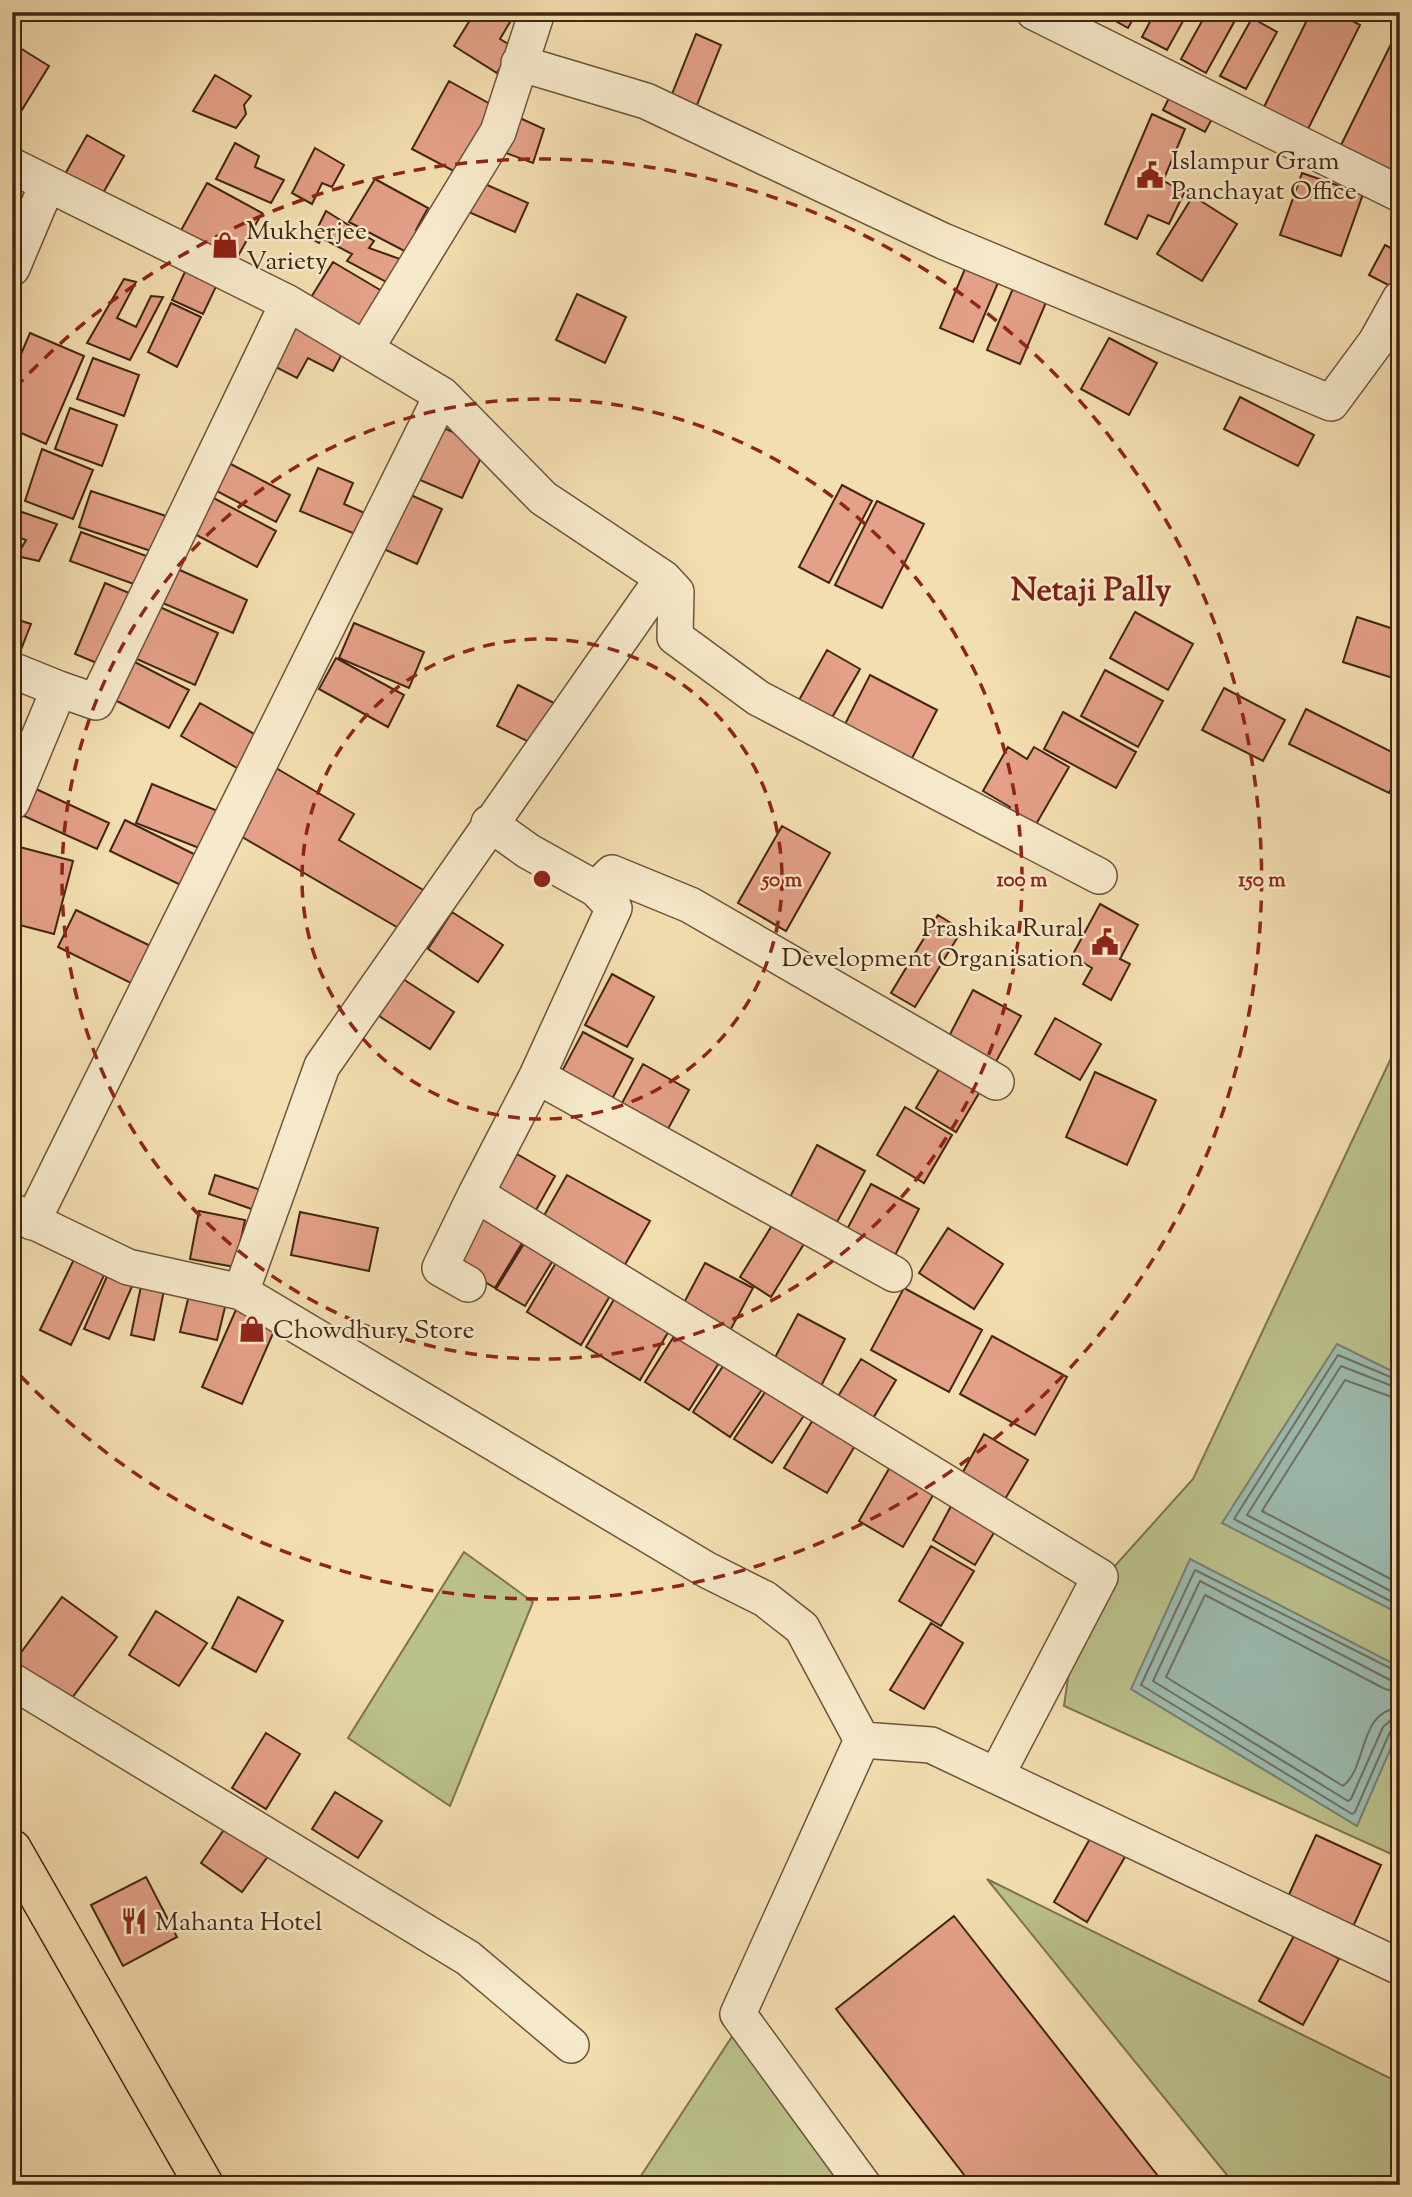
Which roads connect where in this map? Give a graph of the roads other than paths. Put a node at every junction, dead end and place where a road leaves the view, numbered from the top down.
1 (537, 12) edge
2 (1034, 12) edge
3 (519, 63) junction
4 (12, 166) edge
5 (47, 185) junction
6 (1400, 194) edge
7 (12, 268) edge
8 (1400, 299) edge
9 (288, 303) junction
10 (366, 348) junction
11 (442, 396) junction
12 (663, 578) junction
13 (12, 670) edge
14 (59, 689) junction
15 (12, 802) edge
16 (489, 823) junction
17 (1099, 877) dead end
18 (596, 889) junction
19 (537, 1076) junction
20 (996, 1082) dead end
21 (476, 1194) junction
22 (22, 1216) edge
23 (894, 1274) dead end
24 (468, 1284) dead end
25 (241, 1292) junction
26 (12, 1681) edge
27 (862, 1740) junction
28 (996, 1776) junction
29 (12, 1849) edge
30 (1400, 1967) edge
31 (570, 2045) dead end
32 (204, 2185) edge
33 (863, 2185) edge

1 - 3 street
2 - 6 street
3 - 8 street
3 - 10 street
4 - 5 street
5 - 7 street
5 - 9 street
9 - 10 street
9 - 14 street
10 - 11 street
11 - 12 street
11 - 22 street
12 - 16 street
12 - 17 street
13 - 14 street
14 - 15 street
16 - 18 street
16 - 25 street
18 - 19 street
18 - 20 street
19 - 21 street
19 - 23 street
21 - 24 street
21 - 28 street
22 - 25 street
25 - 27 street
26 - 31 street
27 - 28 street
27 - 33 street
28 - 30 street
29 - 32 main road

